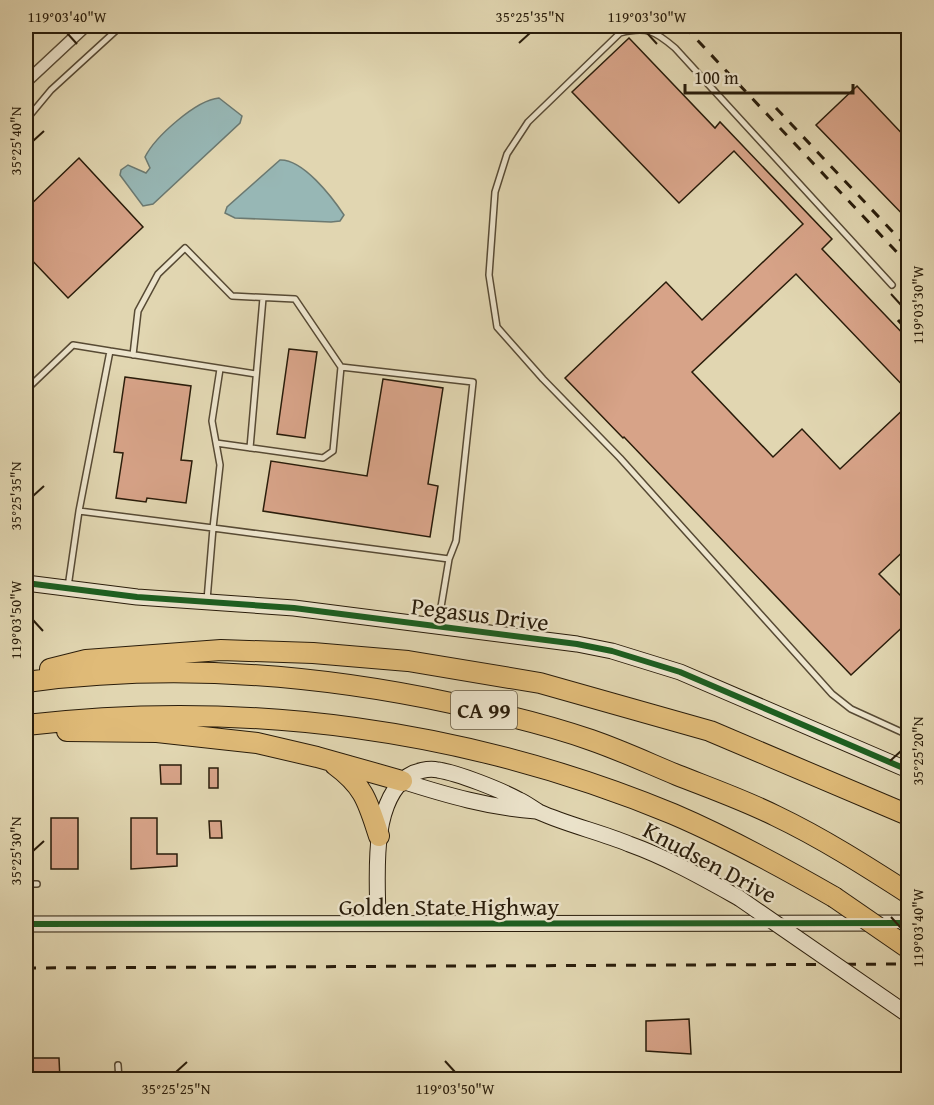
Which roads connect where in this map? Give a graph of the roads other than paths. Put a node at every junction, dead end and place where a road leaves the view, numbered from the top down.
1 (86, 26) edge
2 (121, 26) edge
3 (73, 30) edge
4 (27, 77) edge
5 (26, 120) edge
6 (892, 285) dead end
7 (263, 298) junction
8 (110, 351) junction
9 (133, 356) junction
10 (341, 367) junction
11 (220, 369) junction
12 (256, 374) junction
13 (26, 390) edge
14 (216, 443) junction
15 (249, 448) junction
16 (80, 511) junction
17 (213, 528) junction
18 (449, 559) junction
19 (26, 583) edge
20 (68, 589) junction
21 (207, 602) junction
22 (438, 627) junction
23 (26, 676) edge
24 (26, 682) edge
25 (26, 725) edge
26 (26, 730) edge
27 (909, 735) edge
28 (328, 760) junction
29 (909, 770) edge
30 (402, 781) junction
31 (538, 811) junction
32 (909, 814) edge
33 (379, 836) junction
34 (26, 884) edge
35 (37, 884) dead end
36 (908, 893) edge
37 (378, 923) junction
38 (909, 923) edge
39 (26, 924) edge
40 (909, 948) edge
41 (908, 1014) edge
42 (118, 1065) dead end
43 (119, 1080) edge

1 - 3 street
2 - 5 lane
3 - 4 street
6 - 27 lane
7 - 9 lane
7 - 10 lane
7 - 12 lane
8 - 9 lane
8 - 13 lane
8 - 16 lane
9 - 11 lane
10 - 15 lane
10 - 18 lane
11 - 12 lane
11 - 14 lane
12 - 15 lane
14 - 15 lane
14 - 17 lane
16 - 17 lane
16 - 20 lane
17 - 18 lane
17 - 21 lane
18 - 22 lane
19 - 20 street, Pegasus Drive
20 - 21 street, Pegasus Drive
21 - 22 street, Pegasus Drive
22 - 29 street, Pegasus Drive
23 - 32 highway
24 - 36 highway, CA 99
25 - 40 highway, CA 99, bridge
26 - 28 highway
28 - 30 highway
28 - 33 highway
30 - 31 street, Knudsen Drive
30 - 31 street, Knudsen Drive
30 - 33 street
31 - 41 street, Knudsen Drive, bridge
33 - 37 street
34 - 35 lane
37 - 38 street, Golden State Highway
37 - 39 street, Golden State Highway
42 - 43 lane

